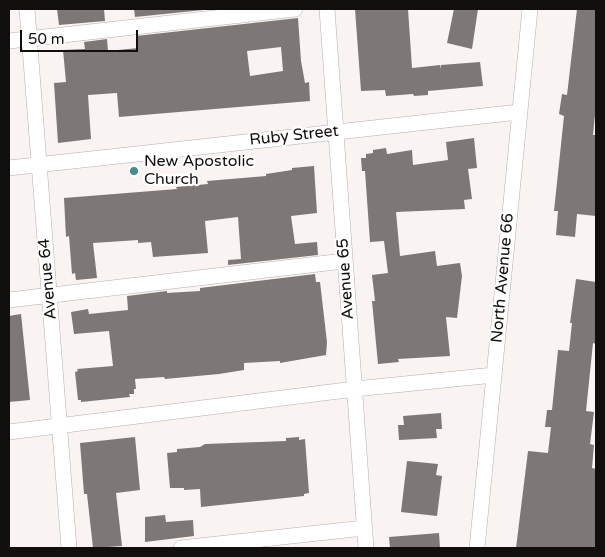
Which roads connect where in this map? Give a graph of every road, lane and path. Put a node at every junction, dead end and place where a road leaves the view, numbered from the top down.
1 (27, 9) edge
2 (295, 9) edge
3 (327, 9) edge
4 (530, 9) edge
5 (29, 39) junction
6 (9, 42) edge
7 (519, 112) junction
8 (336, 131) junction
9 (39, 164) junction
10 (9, 168) edge
11 (344, 261) junction
12 (49, 295) junction
13 (9, 300) edge
14 (494, 375) junction
15 (355, 389) junction
16 (59, 426) junction
17 (9, 432) edge
18 (364, 528) junction
19 (235, 545) edge
20 (69, 548) edge
21 (181, 548) edge
22 (366, 548) edge
23 (477, 548) edge

1 - 5 street, Avenue 64
2 - 5 street
3 - 8 street, Avenue 65
4 - 7 street, North Avenue 66
5 - 6 street
5 - 9 street, Avenue 64
7 - 8 street, Ruby Street
7 - 14 street, North Avenue 66
8 - 9 street, Ruby Street
8 - 11 street, Avenue 65
9 - 10 street, Ruby Street
9 - 12 street, Avenue 64
11 - 12 street
11 - 15 street, Avenue 65
12 - 13 street
12 - 16 street, Avenue 64
14 - 15 street
14 - 23 street, North Avenue 66
15 - 16 street
15 - 18 street, Avenue 65
16 - 17 street
16 - 20 street, Avenue 64
18 - 19 street
18 - 22 street, Avenue 65
19 - 21 street

